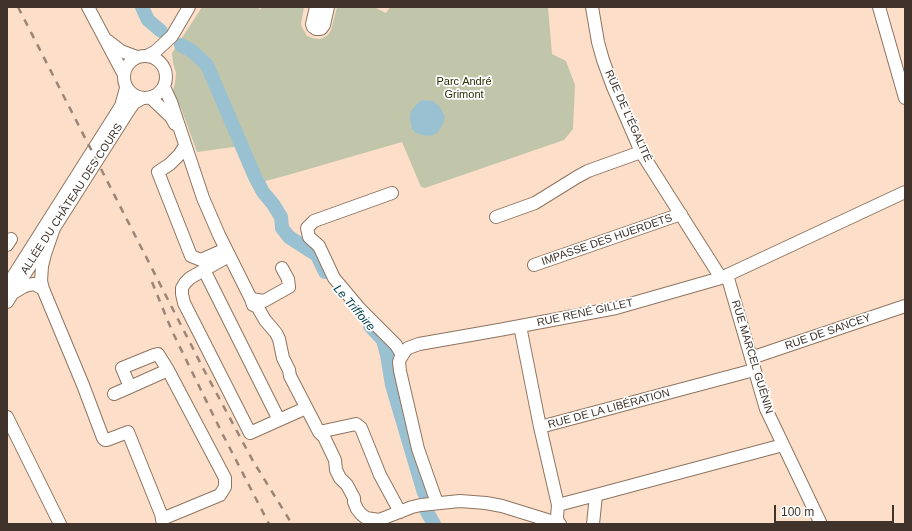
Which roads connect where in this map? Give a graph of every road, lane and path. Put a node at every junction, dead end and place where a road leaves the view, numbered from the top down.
1 (88, 7) edge
2 (189, 7) edge
3 (316, 7) edge
4 (328, 7) edge
5 (592, 7) edge
6 (879, 7) edge
7 (172, 36) junction
8 (106, 39) junction
9 (142, 57) junction
10 (163, 66) junction
11 (124, 73) junction
12 (164, 87) junction
13 (126, 88) junction
14 (146, 98) junction
15 (905, 98) edge
16 (181, 133) junction
17 (185, 146) junction
18 (641, 152) junction
19 (905, 192) edge
20 (392, 193) dead end
21 (681, 214) junction
22 (496, 217) dead end
23 (54, 228) junction
24 (227, 252) junction
25 (534, 264) dead end
26 (282, 268) dead end
27 (204, 270) junction
28 (724, 277) junction
29 (43, 289) junction
30 (9, 294) edge
31 (251, 299) junction
32 (905, 306) edge
33 (520, 326) junction
34 (402, 355) junction
35 (752, 364) junction
36 (168, 370) junction
37 (130, 387) junction
38 (114, 394) dead end
39 (306, 408) junction
40 (7, 417) edge
41 (279, 420) junction
42 (540, 427) junction
43 (319, 432) junction
44 (783, 445) junction
45 (596, 496) junction
46 (437, 503) junction
47 (558, 505) junction
48 (400, 512) junction
49 (162, 521) edge
50 (368, 522) edge
51 (60, 524) edge
52 (559, 524) edge
53 (593, 524) edge
54 (821, 524) edge

1 - 8 street
2 - 7 street
3 - 4 street
5 - 18 street, RUE DE L'ÉGALITÉ
6 - 15 street
7 - 9 street
7 - 10 street
8 - 9 street
8 - 11 street
9 - 10 street
9 - 11 street
10 - 12 street
11 - 13 street
12 - 14 street
12 - 16 street
13 - 14 street
13 - 30 street, ALLÉE DU CHÂTEAU DES COURS
14 - 16 street
14 - 23 street, ALLÉE DU CHÂTEAU DES COURS
16 - 17 street
17 - 24 street
17 - 24 street
18 - 21 street, RUE DE L'ÉGALITÉ
18 - 22 street
19 - 28 street, RUE RENÉ GILLET
20 - 34 street
21 - 25 street, IMPASSE DES HUERDETS
21 - 28 street, RUE DE L'ÉGALITÉ
23 - 29 street
23 - 30 street, ALLÉE DU CHÂTEAU DES COURS
24 - 27 street
24 - 31 street
26 - 31 street
27 - 41 street
27 - 41 street
28 - 33 street, RUE RENÉ GILLET
28 - 35 street, RUE MARCEL GUÉNIN
29 - 30 street
29 - 49 street
31 - 39 street
32 - 35 street, RUE DE SANCEY
33 - 34 street, RUE RENÉ GILLET
33 - 42 street
34 - 46 street
35 - 42 street, RUE DE LA LIBÉRATION
35 - 44 street, RUE MARCEL GUÉNIN
36 - 37 street
36 - 37 street
36 - 49 street
37 - 38 street
39 - 41 street
39 - 43 street
40 - 51 street
42 - 47 street, RUE DE LA LIBÉRATION
43 - 48 street
43 - 50 street
44 - 45 street
44 - 54 street, RUE MARCEL GUÉNIN
45 - 47 street
45 - 53 street
46 - 48 street
46 - 52 street
47 - 52 street, RUE DE LA LIBÉRATION
48 - 50 street

